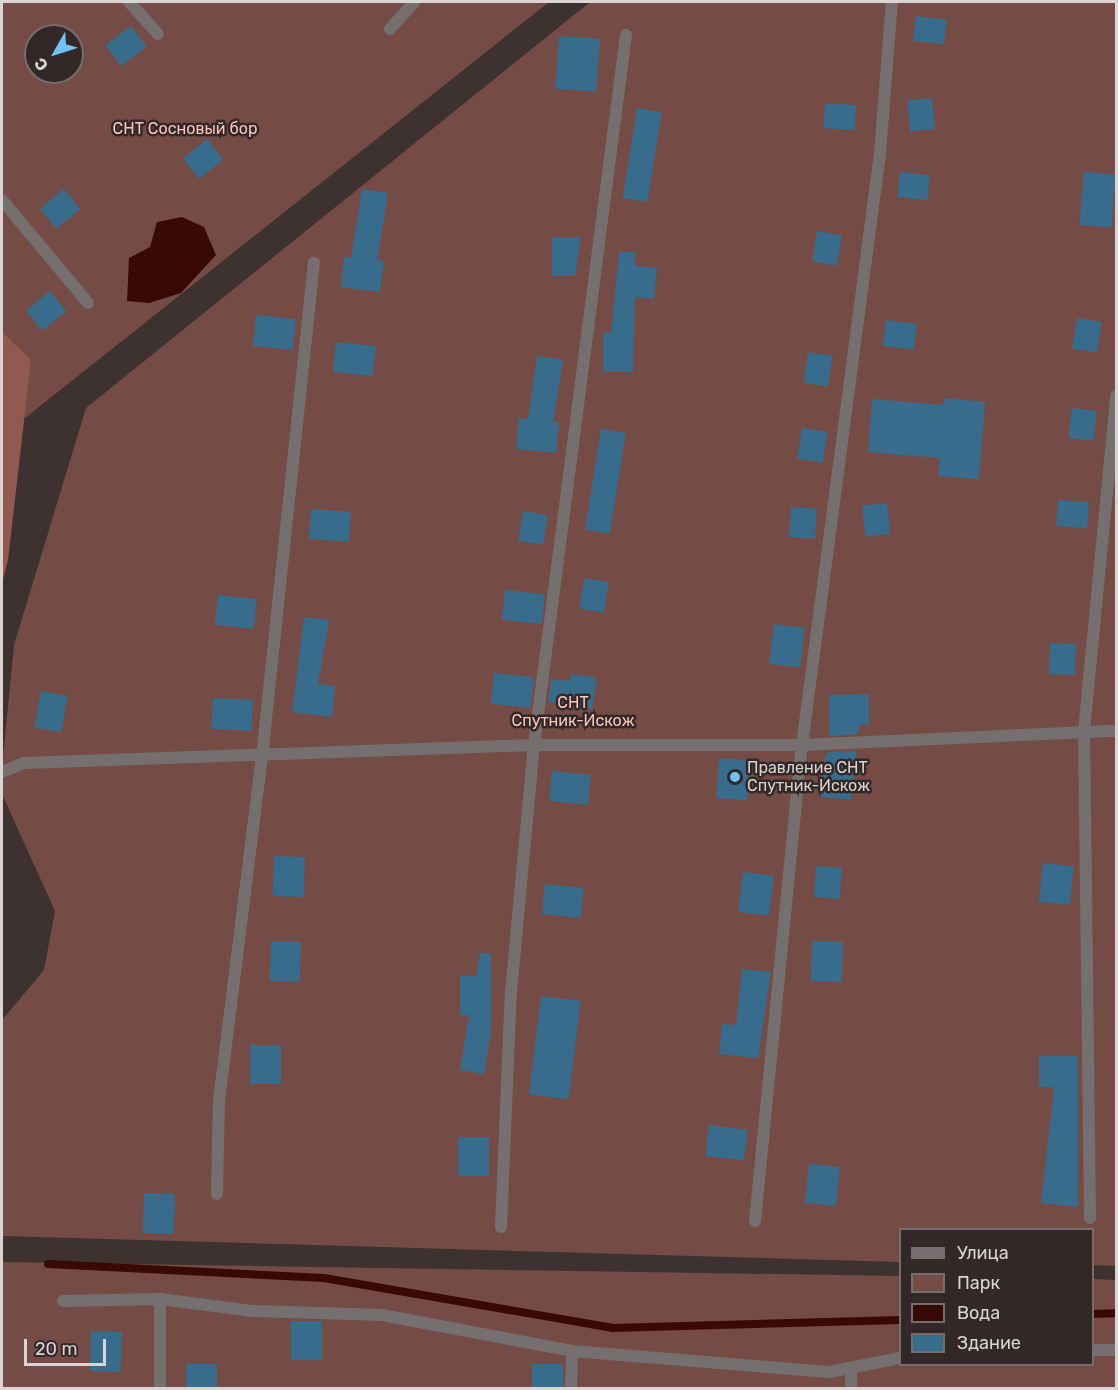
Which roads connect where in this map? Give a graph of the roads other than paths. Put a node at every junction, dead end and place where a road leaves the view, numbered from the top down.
1 (129, 2) edge
2 (414, 2) edge
3 (892, 2) edge
4 (390, 29) dead end
5 (158, 34) dead end
6 (626, 34) dead end
7 (2, 200) edge
8 (314, 263) dead end
9 (88, 303) dead end
10 (1116, 396) edge
11 (1084, 731) junction
12 (1116, 731) edge
13 (534, 745) junction
14 (802, 745) junction
15 (262, 757) junction
16 (2, 772) edge
17 (217, 1194) dead end
18 (1090, 1218) dead end
19 (755, 1221) dead end
20 (501, 1227) dead end
21 (160, 1299) junction
22 (63, 1301) dead end
23 (1094, 1350) edge
24 (1116, 1350) edge
25 (572, 1351) junction
26 (899, 1358) edge
27 (851, 1368) junction
28 (160, 1389) edge
29 (571, 1389) edge
30 (851, 1389) edge

1 - 5 street
2 - 4 street
3 - 14 street
6 - 13 street
7 - 9 street
8 - 15 street
10 - 11 street
11 - 12 street
11 - 14 street
11 - 18 street
13 - 14 street
13 - 15 street
13 - 20 street
14 - 19 street
15 - 16 street
15 - 17 street
21 - 22 street
21 - 25 street
21 - 28 street
23 - 24 street
25 - 27 street
25 - 29 street
26 - 27 street
27 - 30 street

